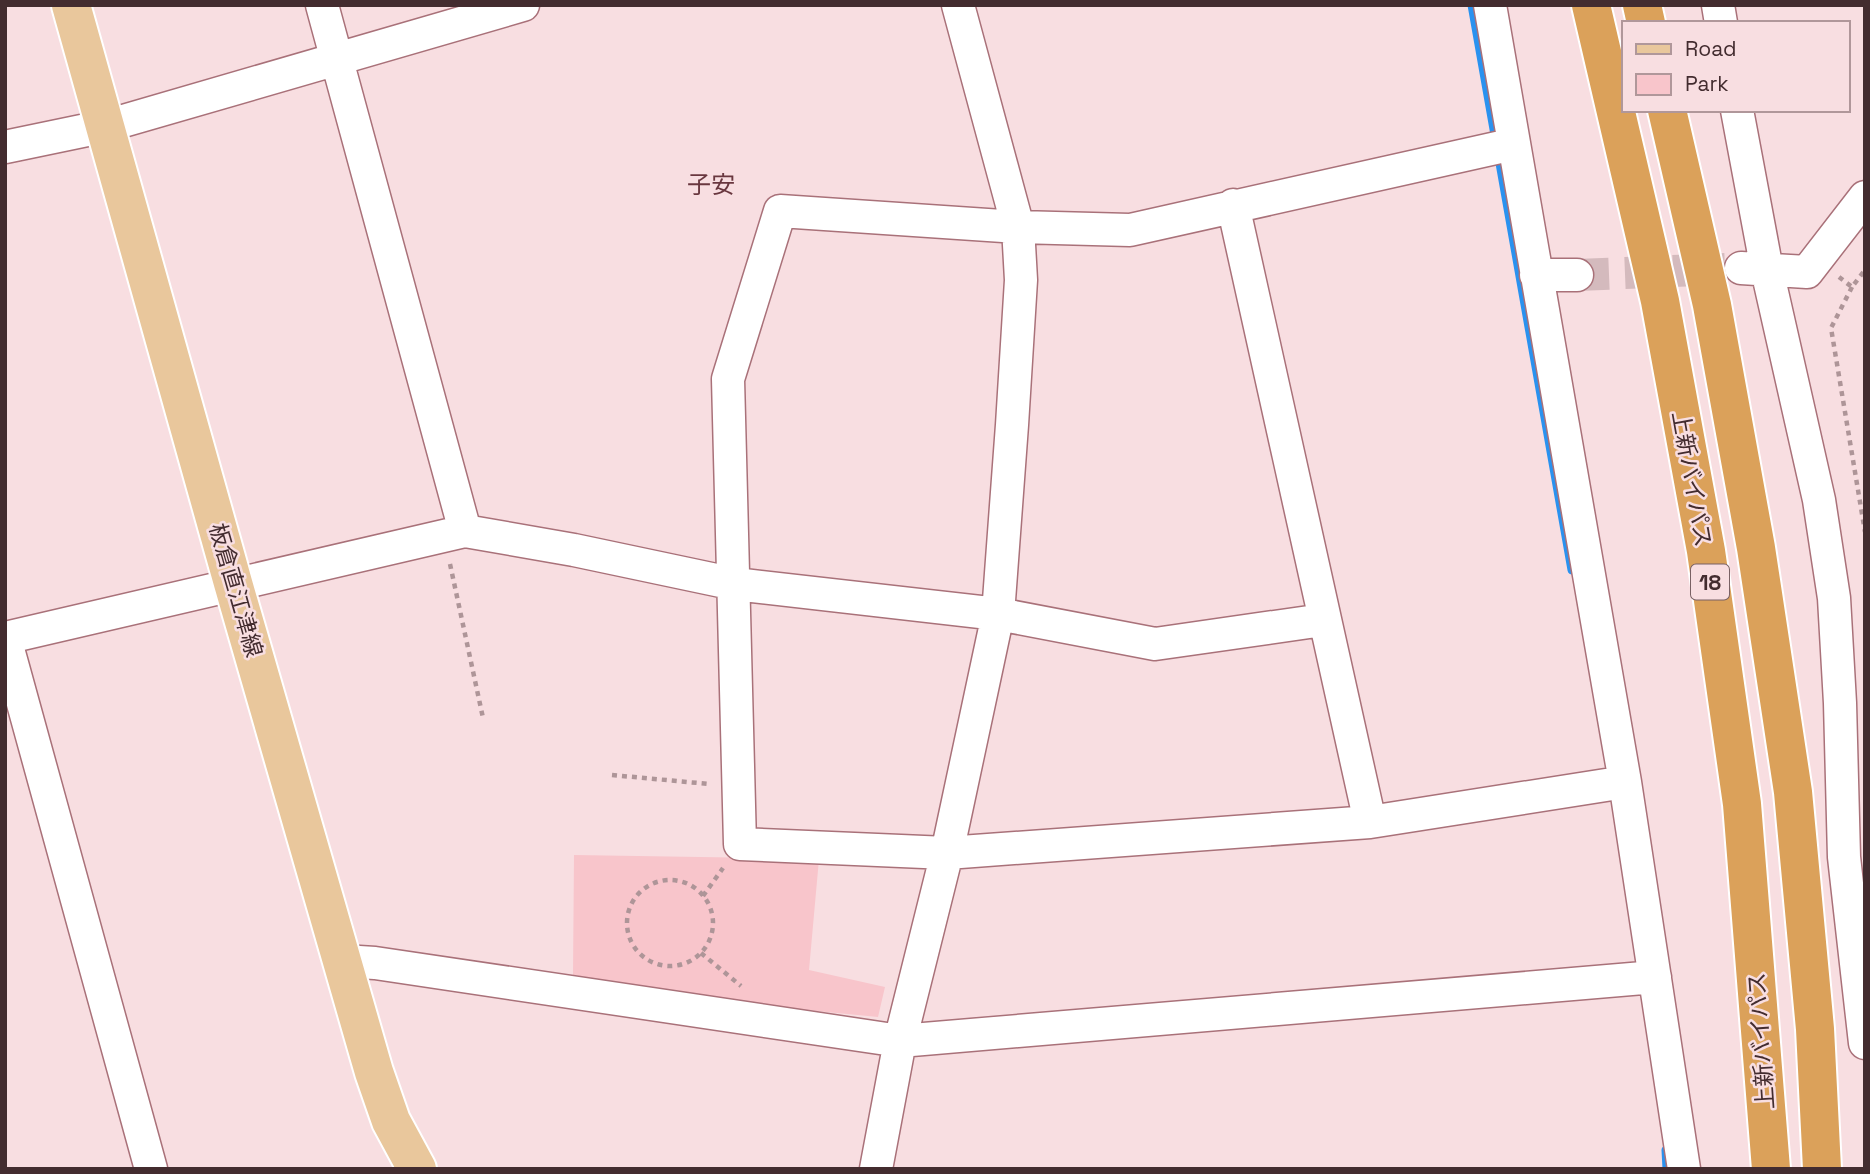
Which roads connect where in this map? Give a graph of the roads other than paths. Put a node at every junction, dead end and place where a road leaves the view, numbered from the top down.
1 (71, 5) edge
2 (322, 5) edge
3 (523, 5) edge
4 (958, 5) edge
5 (1490, 5) edge
6 (1591, 5) edge
7 (337, 60) junction
8 (1667, 112) edge
9 (1737, 112) edge
10 (106, 126) junction
11 (1514, 144) junction
12 (5, 147) edge
13 (1865, 197) edge
14 (1233, 205) junction
15 (1018, 227) junction
16 (1754, 269) junction
17 (1536, 275) junction
18 (1577, 275) tunnel mouth
19 (454, 533) junction
20 (233, 583) junction
21 (735, 584) junction
22 (998, 614) junction
23 (1324, 620) junction
24 (5, 638) edge
25 (1625, 782) junction
26 (1370, 822) junction
27 (947, 853) junction
28 (343, 961) junction
29 (1655, 978) junction
30 (900, 1041) junction
31 (1865, 1043) edge
32 (151, 1169) edge
33 (417, 1169) edge
34 (876, 1169) edge
35 (1684, 1169) edge
36 (1771, 1169) edge
37 (1822, 1169) edge

1 - 10 main road, 板倉直江津線
2 - 7 street
3 - 7 street
4 - 15 street
5 - 11 street
6 - 36 highway, 上新バイパス / 18
7 - 10 street
7 - 19 street
8 - 37 highway, 18
9 - 16 street
10 - 12 street
10 - 20 main road, 板倉直江津線
11 - 14 street
11 - 17 street
13 - 16 street
14 - 15 street
14 - 23 street
15 - 21 street
15 - 22 street
16 - 31 street
17 - 18 street
17 - 25 street
19 - 20 street
19 - 21 street
20 - 24 street
20 - 28 main road, 板倉直江津線
21 - 22 street
21 - 27 street
22 - 23 street
22 - 27 street
23 - 26 street
24 - 32 street
25 - 26 street
25 - 29 street
26 - 27 street
27 - 30 street
28 - 30 street
28 - 33 main road, 板倉直江津線
29 - 30 street
29 - 35 street
30 - 34 street

